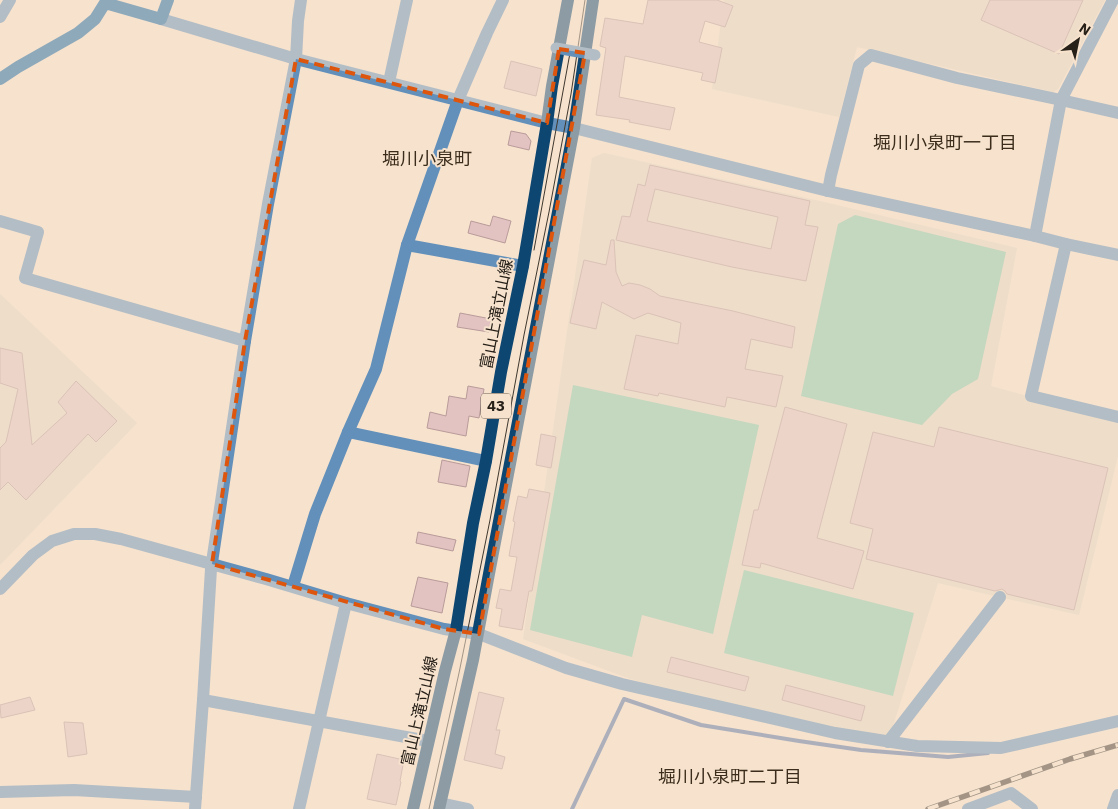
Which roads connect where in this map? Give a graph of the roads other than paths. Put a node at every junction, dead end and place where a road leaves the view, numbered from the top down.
1 (10, 0) edge
2 (168, 0) edge
3 (301, 0) edge
4 (407, 0) edge
5 (503, 0) edge
6 (568, 0) edge
7 (593, 0) edge
8 (1113, 0) edge
9 (100, 2) edge
10 (0, 17) edge
11 (161, 19) junction
12 (556, 48) dead end
13 (595, 55) dead end
14 (296, 58) junction
15 (0, 79) edge
16 (389, 82) junction
17 (458, 100) junction
18 (1061, 100) junction
19 (1118, 113) edge
20 (547, 123) junction
21 (574, 128) junction
22 (828, 191) junction
23 (0, 221) edge
24 (1035, 236) junction
25 (1066, 244) junction
26 (407, 245) junction
27 (1118, 255) edge
28 (523, 266) junction
29 (245, 341) junction
30 (1118, 417) edge
31 (348, 432) junction
32 (486, 461) junction
33 (212, 564) junction
34 (293, 586) junction
35 (0, 589) edge
36 (1000, 597) dead end
37 (346, 603) junction
38 (456, 630) junction
39 (479, 634) junction
40 (203, 700) junction
41 (319, 721) junction
42 (1118, 721) edge
43 (428, 741) junction
44 (888, 742) junction
45 (0, 792) edge
46 (1118, 795) edge
47 (195, 803) edge
48 (988, 805) edge
49 (440, 806) edge
50 (299, 809) edge
51 (413, 809) edge
52 (468, 809) edge
53 (968, 809) edge
54 (1032, 809) edge
55 (1112, 809) edge

1 - 10 street
2 - 11 main road
3 - 14 street
4 - 16 street
5 - 17 street
6 - 20 main road, 富山上滝立山線 / 43
7 - 21 main road, 43
8 - 18 street
9 - 11 main road
9 - 15 main road
11 - 14 street
12 - 13 street, bridge
14 - 16 street
14 - 29 street
16 - 17 street
17 - 20 street
17 - 26 street
18 - 19 street
18 - 22 street
18 - 24 street
20 - 21 street
20 - 28 main road, 富山上滝立山線 / 43
21 - 22 street
21 - 39 main road, 43
22 - 24 street
23 - 29 street
24 - 25 street
25 - 27 street
25 - 30 street
26 - 28 street
26 - 31 street
28 - 32 main road, 富山上滝立山線 / 43
29 - 33 street
31 - 32 street
31 - 34 street
32 - 38 main road, 富山上滝立山線 / 43
33 - 34 street
33 - 35 street
33 - 40 street
34 - 37 street
36 - 44 street
37 - 38 street
37 - 41 street
38 - 39 street
38 - 43 main road, 富山上滝立山線 / 43
39 - 44 street
39 - 49 main road, 43
40 - 41 street
40 - 47 street
41 - 43 street
41 - 50 street
42 - 44 street
43 - 51 main road, 富山上滝立山線 / 43
45 - 47 street
46 - 55 street
48 - 53 street
48 - 54 street
49 - 52 street

